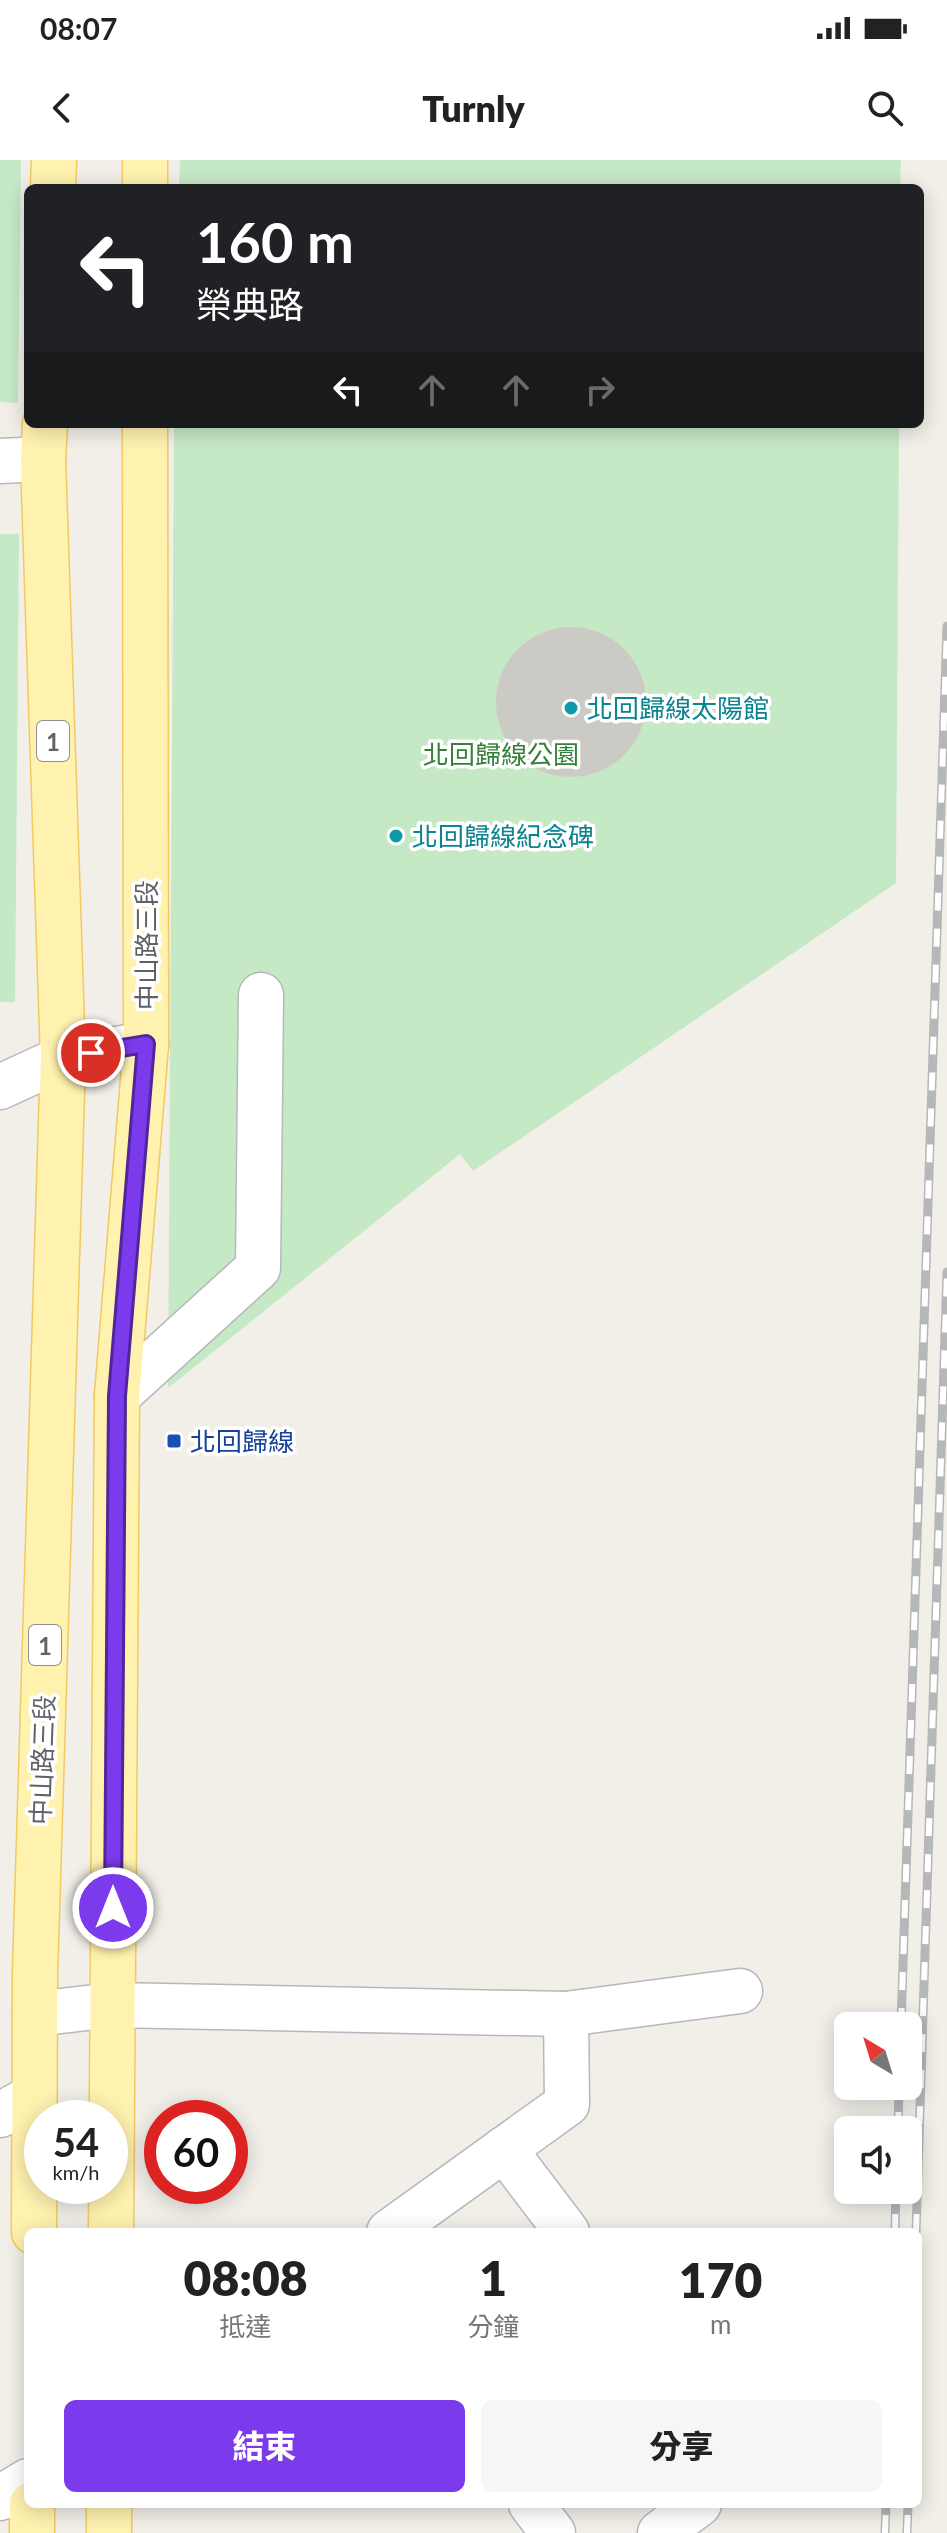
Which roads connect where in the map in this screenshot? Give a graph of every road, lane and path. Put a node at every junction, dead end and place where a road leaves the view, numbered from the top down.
1 (54, 160) edge
2 (145, 160) edge
3 (53, 184) edge
4 (145, 184) edge
5 (145, 428) edge
6 (44, 442) edge
7 (0, 461) edge
8 (261, 995) dead end
9 (146, 1044) junction
10 (63, 1058) junction
11 (0, 1087) edge
12 (117, 1396) junction
13 (740, 1991) dead end
14 (112, 2005) junction
15 (35, 2014) junction
16 (566, 2014) junction
17 (17, 2106) edge
18 (504, 2149) junction
19 (33, 2228) edge
20 (111, 2228) edge
21 (395, 2228) edge
22 (564, 2228) edge
23 (24, 2483) edge
24 (0, 2498) edge
25 (32, 2508) edge
26 (109, 2508) edge
27 (534, 2508) edge
28 (694, 2508) edge
29 (32, 2533) edge
30 (109, 2533) edge
31 (553, 2533) edge
32 (660, 2533) edge

1 - 3 main road
2 - 4 main road
5 - 9 main road, 中山路三段
6 - 7 street
6 - 10 main road, 中山路三段 / 1
8 - 12 street
9 - 10 street
9 - 12 main road, 中山路三段
10 - 11 street
10 - 15 main road, 中山路三段 / 1
12 - 14 main road, 中山路三段
13 - 16 street
14 - 15 street
14 - 16 street
14 - 20 main road, 中山路三段
15 - 17 main road, 中山路三段 / 1
16 - 18 street
17 - 19 main road, 中山路三段 / 1
18 - 21 street
18 - 22 street
23 - 24 street
25 - 29 main road
26 - 30 main road
27 - 31 street
28 - 32 street

